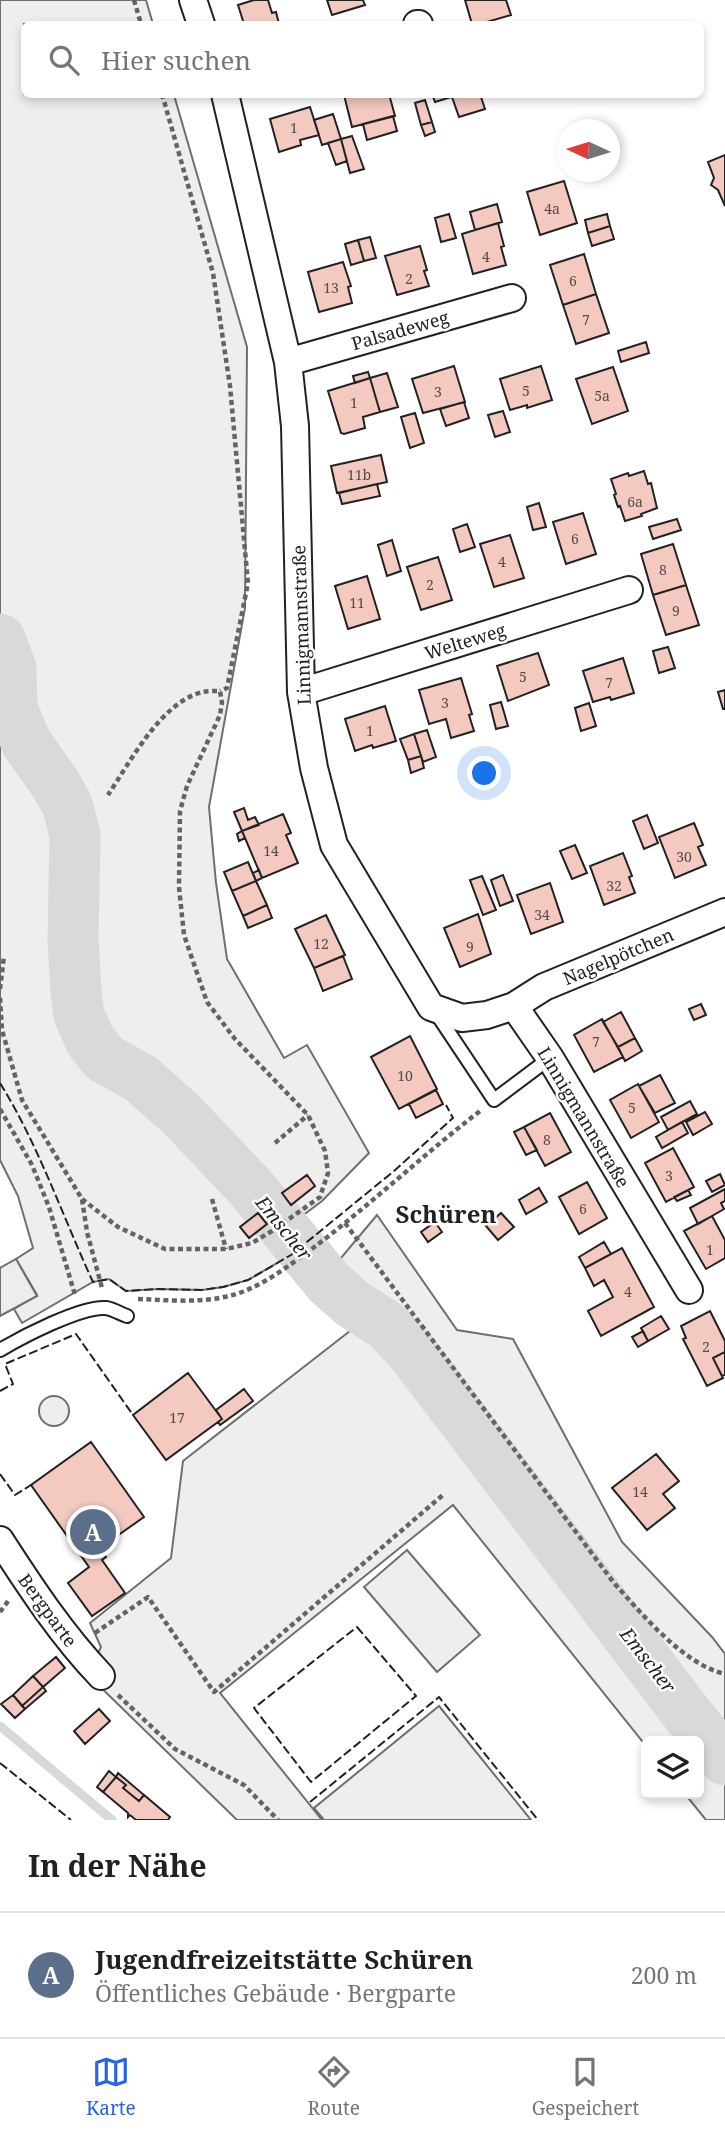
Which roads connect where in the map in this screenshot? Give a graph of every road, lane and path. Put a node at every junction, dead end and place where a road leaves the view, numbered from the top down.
1 (134, 0) edge
2 (193, 0) edge
3 (140, 21) edge
4 (200, 21) edge
5 (163, 98) edge
6 (228, 98) edge
7 (512, 298) dead end
8 (288, 362) junction
9 (629, 590) dead end
10 (220, 691) junction
11 (300, 692) junction
12 (108, 795) dead end
13 (725, 912) edge
14 (4, 956) dead end
15 (0, 989) edge
16 (0, 998) edge
17 (514, 1006) junction
18 (431, 1007) junction
19 (550, 1058) junction
20 (494, 1100) junction
21 (0, 1109) edge
22 (308, 1115) junction
23 (275, 1143) dead end
24 (82, 1199) junction
25 (212, 1199) dead end
26 (345, 1223) junction
27 (226, 1249) junction
28 (100, 1281) dead end
29 (689, 1290) dead end
30 (106, 1308) junction
31 (81, 1313) junction
32 (127, 1316) dead end
33 (0, 1350) edge
34 (444, 1494) dead end
35 (0, 1541) edge
36 (75, 1647) junction
37 (725, 1674) edge
38 (102, 1676) joint
39 (278, 1820) edge

1 - 3 path
2 - 4 street
5 - 10 path
6 - 8 street, Linnigmannstraße
7 - 8 street, Palsadeweg
8 - 11 street, Linnigmannstraße
9 - 11 street, Welteweg
10 - 12 path
10 - 22 path
11 - 18 street, Linnigmannstraße
13 - 17 street, Nagelpötchen
14 - 15 path
16 - 24 path
17 - 18 street
17 - 19 street, Linnigmannstraße
18 - 20 lane
19 - 20 lane
19 - 29 street, Linnigmannstraße
20 - 26 path
21 - 31 path
22 - 23 path
22 - 27 path
24 - 27 path
24 - 28 path
25 - 27 path
26 - 30 path
26 - 37 path
30 - 31 lane
30 - 32 lane
31 - 33 lane
34 - 36 path
35 - 36 street, Bergparte
36 - 38 street, Bergparte
38 - 39 path

